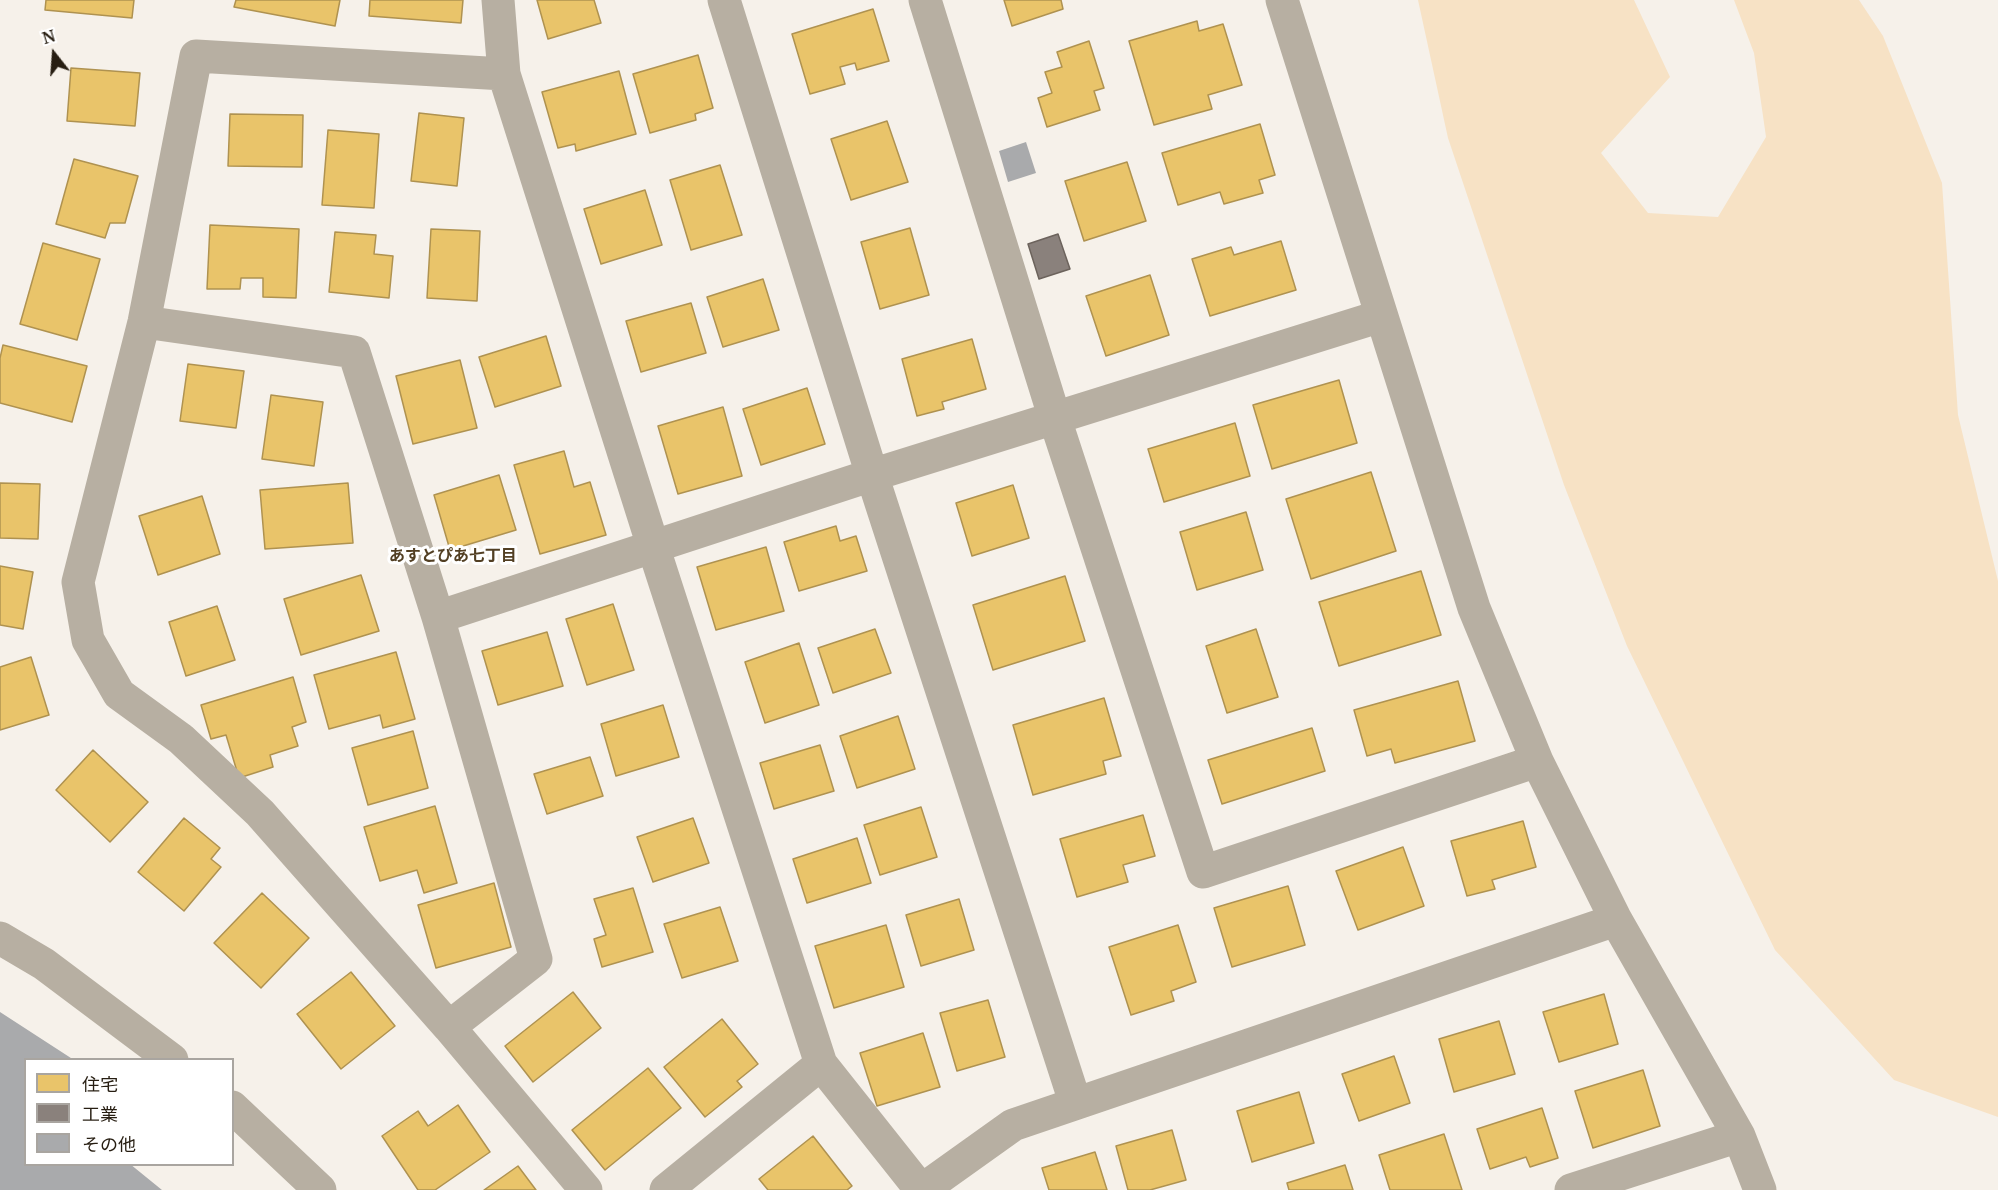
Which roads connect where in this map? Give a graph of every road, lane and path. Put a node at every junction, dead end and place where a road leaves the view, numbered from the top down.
1 (498, 0) edge
2 (724, 0) edge
3 (925, 0) edge
4 (1282, 0) edge
5 (504, 74) junction
6 (1381, 316) junction
7 (144, 322) junction
8 (1055, 419) junction
9 (872, 475) junction
10 (653, 546) junction
11 (438, 617) junction
12 (1537, 761) junction
13 (1616, 920) junction
14 (0, 938) edge
15 (449, 1027) junction
16 (171, 1058) edge
17 (822, 1064) junction
18 (1075, 1102) junction
19 (234, 1109) edge
20 (1739, 1136) junction
21 (1575, 1189) edge
22 (320, 1190) edge
23 (586, 1190) edge
24 (666, 1190) edge
25 (922, 1190) edge
26 (1760, 1190) edge

1 - 5 street
2 - 9 street
3 - 8 street
4 - 6 street
5 - 7 street
5 - 10 street
6 - 8 street
6 - 12 street
7 - 11 street
7 - 15 street
8 - 9 street
8 - 12 street
9 - 10 street
9 - 18 street
10 - 11 street
10 - 17 street
11 - 15 street
12 - 13 street
13 - 18 street
13 - 20 street
14 - 16 street
15 - 23 street
17 - 24 street
17 - 25 street
18 - 25 street
19 - 22 street
20 - 21 street
20 - 26 street

